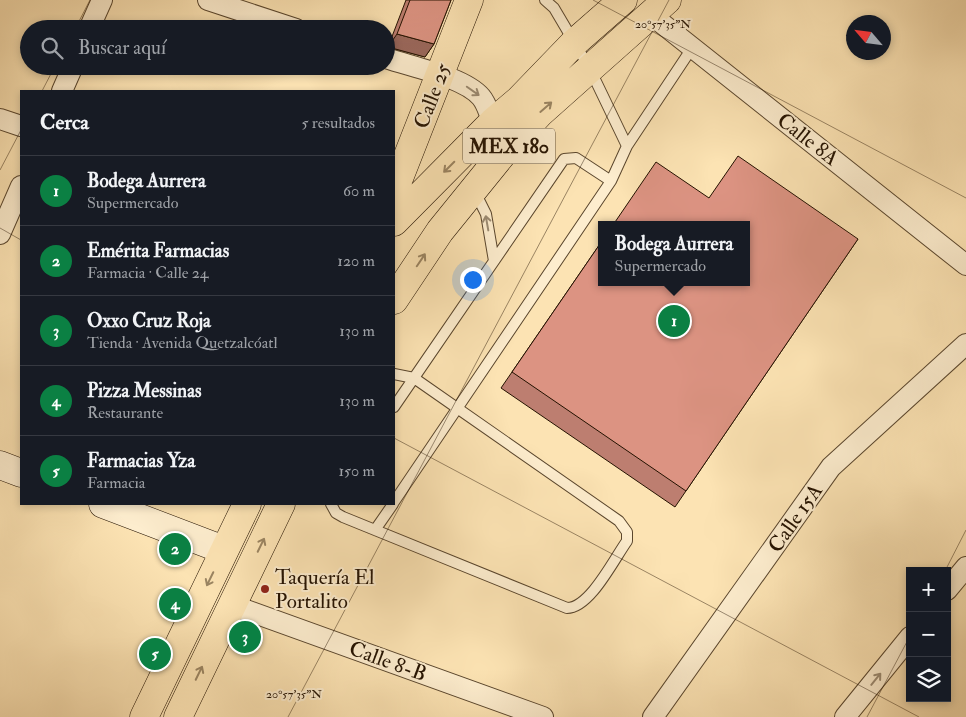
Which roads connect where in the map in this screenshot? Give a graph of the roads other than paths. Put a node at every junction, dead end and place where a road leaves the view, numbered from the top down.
1 (102, 0) edge
2 (208, 0) edge
3 (469, 0) edge
4 (545, 0) edge
5 (623, 0) edge
6 (658, 7) edge
7 (93, 20) edge
8 (269, 20) edge
9 (574, 43) junction
10 (692, 48) junction
11 (395, 61) edge
12 (590, 70) junction
13 (69, 75) edge
14 (440, 76) junction
15 (62, 90) edge
16 (0, 119) edge
17 (493, 122) junction
18 (20, 126) edge
19 (627, 146) junction
20 (611, 181) junction
21 (20, 188) edge
22 (395, 188) edge
23 (473, 188) junction
24 (395, 221) edge
25 (0, 234) edge
26 (494, 261) junction
27 (966, 264) edge
28 (395, 299) edge
29 (966, 344) edge
30 (395, 374) edge
31 (414, 378) junction
32 (395, 406) edge
33 (457, 409) junction
34 (0, 464) edge
35 (20, 473) edge
36 (395, 500) edge
37 (106, 505) edge
38 (246, 505) edge
39 (281, 505) edge
40 (332, 505) edge
41 (392, 505) edge
42 (375, 530) junction
43 (224, 550) junction
44 (966, 567) edge
45 (951, 585) edge
46 (232, 605) junction
47 (906, 642) edge
48 (147, 711) edge
49 (178, 717) edge
50 (543, 717) edge
51 (653, 717) edge
52 (845, 717) edge

1 - 7 street
2 - 8 street
3 - 14 main road, Calle 25
4 - 9 lane
5 - 9 main road, MEX 180
6 - 10 street, Calle 8A
6 - 12 main road, MEX 180
9 - 12 lane
9 - 17 main road, MEX 180
10 - 19 lane
10 - 27 street, Calle 8A
11 - 14 street
12 - 19 lane
23 -> 12 main road, MEX 180
13 - 15 street
14 -> 17 street
14 - 22 main road, Calle 25
16 - 18 street
17 -> 24 main road, MEX 180
19 - 20 lane
20 - 26 lane
20 - 33 lane
21 - 25 street
26 -> 23 lane
28 -> 23 main road, MEX 180
26 - 31 lane
29 - 51 street, Calle 15A
30 - 31 lane
31 - 32 lane
31 - 33 lane
33 - 36 lane
33 - 42 lane
34 - 35 street
37 - 43 street
38 - 43 main road
46 -> 39 main road
40 - 42 lane
41 - 42 lane
43 -> 48 main road
44 - 45 street
49 -> 46 main road
46 - 50 street, Calle 8-B
52 -> 47 street
48 - 49 street

